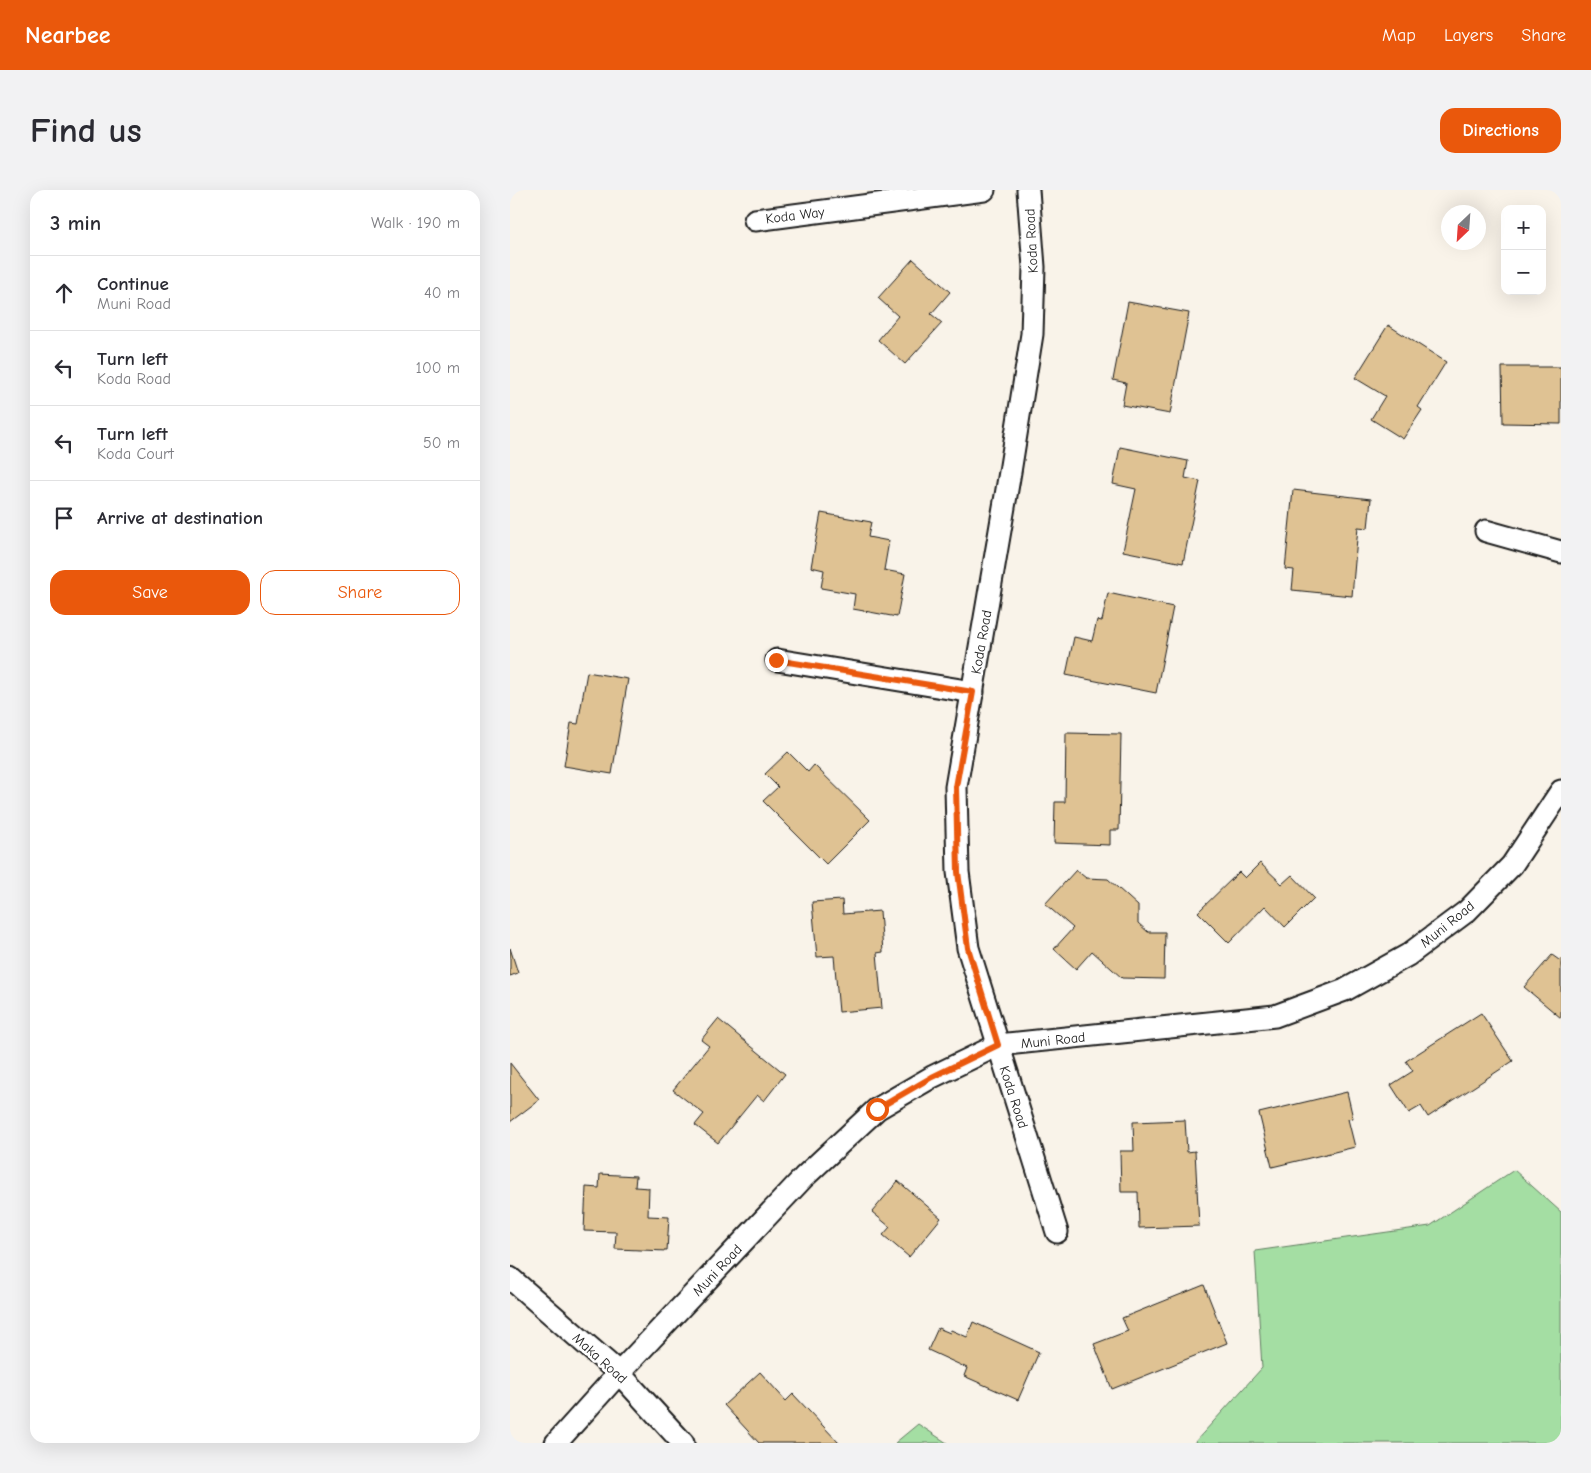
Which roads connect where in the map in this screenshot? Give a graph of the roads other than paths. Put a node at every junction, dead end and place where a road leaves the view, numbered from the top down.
1 (984, 190) edge
2 (1028, 190) edge
3 (755, 220) dead end
4 (1486, 531) dead end
5 (1561, 552) edge
6 (776, 660) dead end
7 (973, 692) junction
8 (1561, 792) edge
9 (998, 1045) junction
10 (1057, 1232) dead end
11 (510, 1278) edge
12 (619, 1374) junction
13 (556, 1443) edge
14 (683, 1443) edge

1 - 3 street, Koda Way
2 - 7 street, Koda Road
4 - 5 street
6 - 7 street
7 - 9 street, Koda Road
8 - 9 street, Muni Road
9 - 10 street, Koda Road
9 - 12 street, Muni Road
11 - 12 street, Maka Road
12 - 13 street, Muni Road
12 - 14 street, Maka Road

